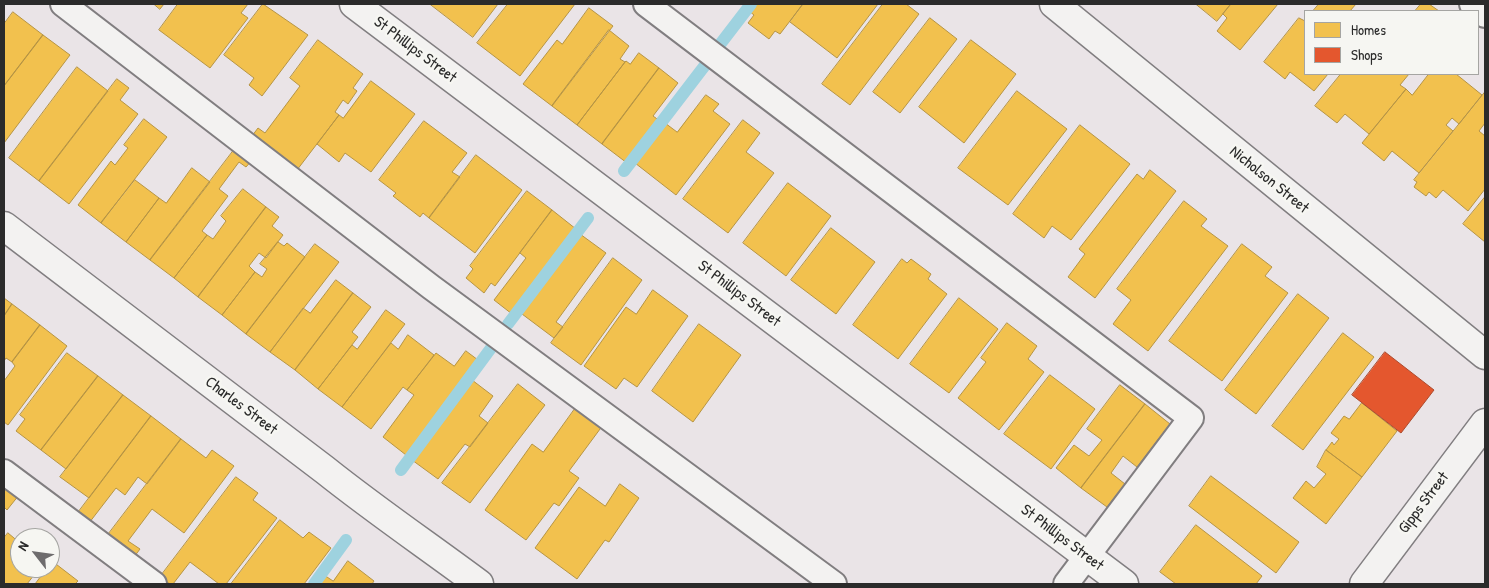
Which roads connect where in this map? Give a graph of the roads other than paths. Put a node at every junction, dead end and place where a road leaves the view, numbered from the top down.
1 (63, 4) edge
2 (354, 4) edge
3 (646, 4) edge
4 (1054, 4) edge
5 (1472, 4) edge
6 (1485, 14) edge
7 (4, 226) edge
8 (1485, 355) edge
9 (1485, 423) edge
10 (4, 472) edge
11 (1087, 557) junction
12 (154, 584) edge
13 (479, 584) edge
14 (834, 584) edge
15 (1066, 584) edge
16 (1124, 584) edge
17 (1364, 584) edge

1 - 14 lane
2 - 11 street, St Phillips Street
3 - 11 lane
4 - 8 street, Nicholson Street
5 - 6 lane
7 - 13 street, Charles Street
9 - 17 street, Gipps Street
10 - 12 lane
11 - 15 lane
11 - 16 street, St Phillips Street

